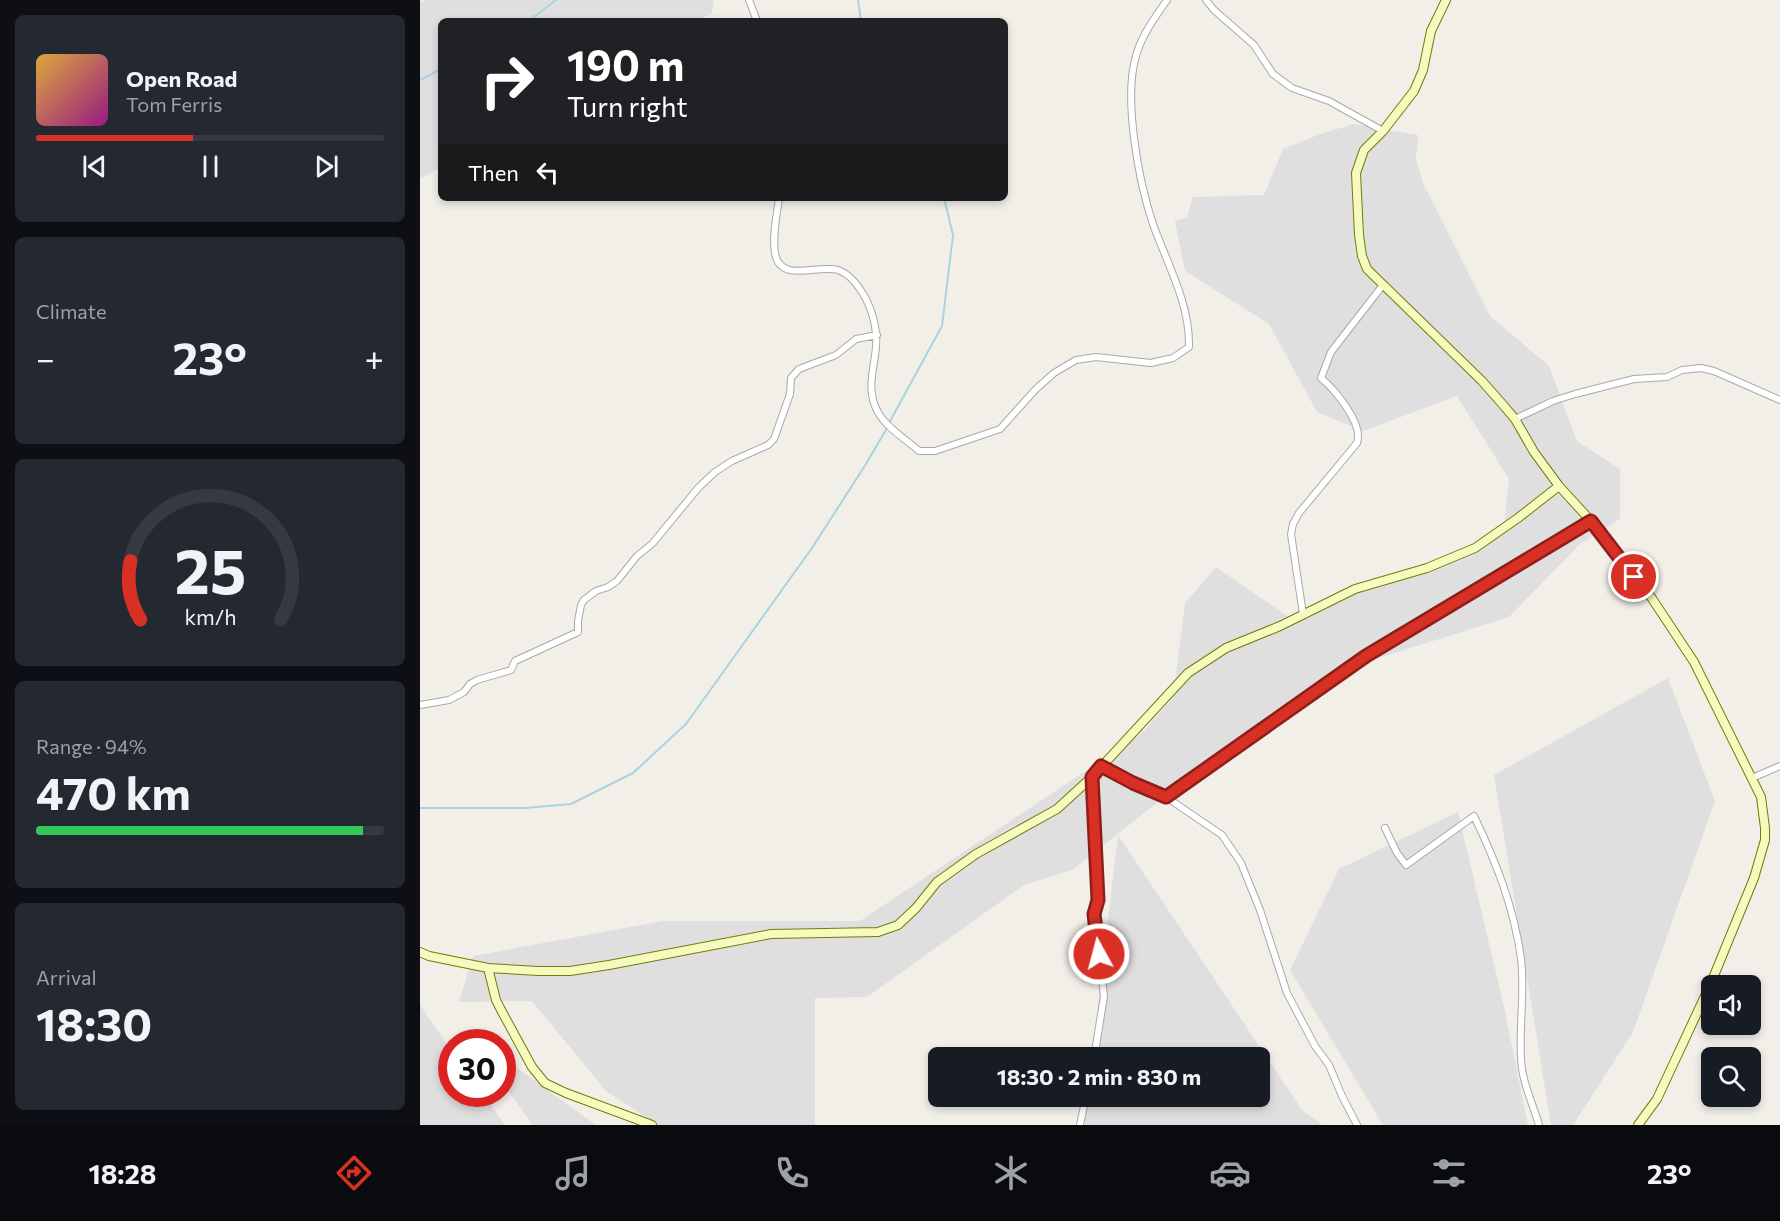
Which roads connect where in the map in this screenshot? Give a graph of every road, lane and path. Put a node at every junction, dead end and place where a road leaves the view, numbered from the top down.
1 (749, 0) edge
2 (1167, 0) edge
3 (1206, 0) edge
4 (1446, 0) edge
5 (756, 18) edge
6 (1383, 130) junction
7 (779, 201) edge
8 (1383, 285) junction
9 (877, 335) junction
10 (1780, 400) edge
11 (1515, 419) junction
12 (1559, 486) junction
13 (1591, 521) junction
14 (1303, 614) junction
15 (420, 705) edge
16 (1101, 766) junction
17 (1780, 766) edge
18 (1092, 777) junction
19 (1752, 778) junction
20 (1166, 797) junction
21 (1386, 828) dead end
22 (420, 952) edge
23 (488, 968) junction
24 (1097, 1047) edge
25 (1084, 1107) edge
26 (652, 1125) edge
27 (1080, 1125) edge
28 (1357, 1125) edge
29 (1539, 1125) edge
30 (1638, 1125) edge

1 - 5 street
2 - 9 street
3 - 6 street
4 - 6 street
6 - 8 street
7 - 9 street
8 - 11 street
8 - 14 street
9 - 15 street
10 - 11 street
11 - 12 street
12 - 13 street
12 - 14 street
13 - 19 street
13 - 20 street
14 - 16 street
16 - 18 street
16 - 20 street
17 - 19 street
18 - 23 street
18 - 24 street
19 - 30 street
20 - 28 street
21 - 29 street
22 - 23 street
23 - 26 street
25 - 27 street

